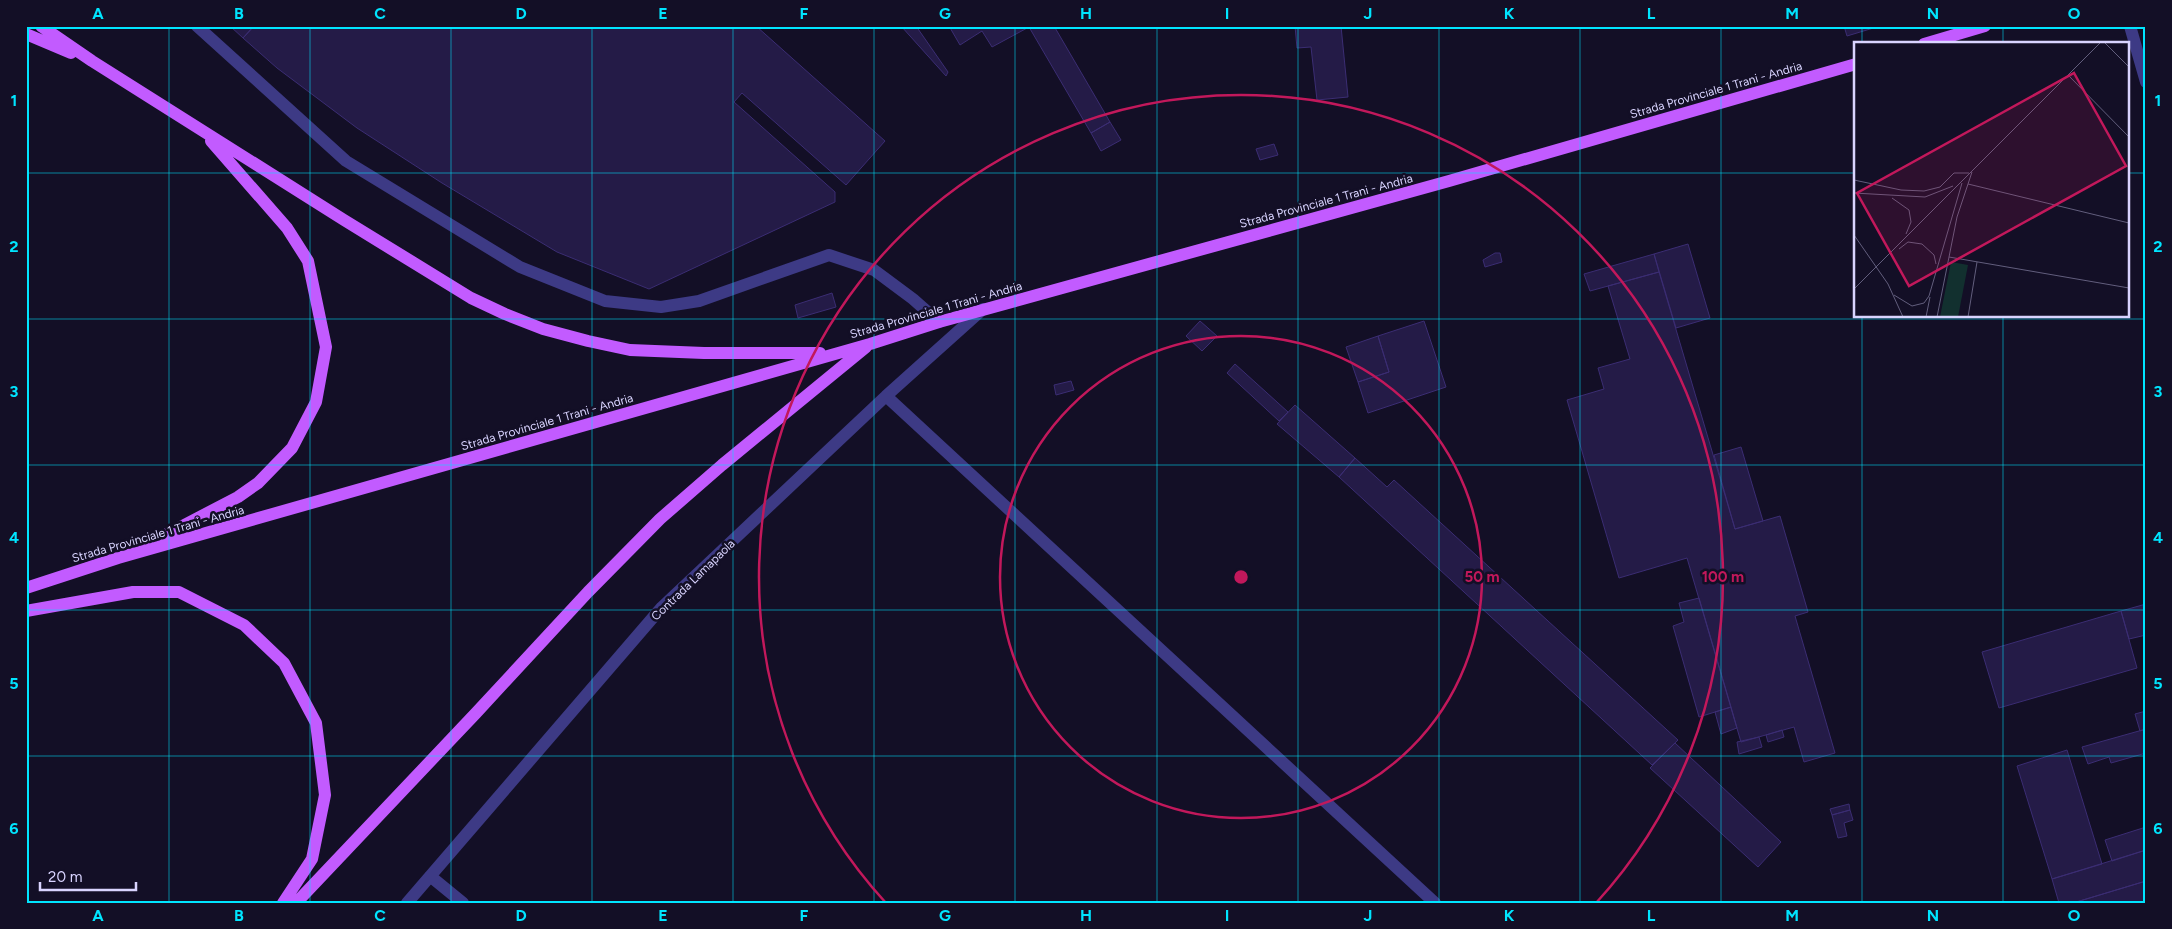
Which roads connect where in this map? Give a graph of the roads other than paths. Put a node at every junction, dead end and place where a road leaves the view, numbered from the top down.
1 (41, 26) edge
2 (196, 26) edge
3 (1985, 26) edge
4 (2130, 26) edge
5 (26, 34) edge
6 (1931, 42) edge
7 (92, 61) junction
8 (1854, 65) edge
9 (2146, 82) edge
10 (201, 130) junction
11 (983, 309) junction
12 (939, 322) junction
13 (870, 344) junction
14 (835, 354) junction
15 (886, 396) junction
16 (118, 558) junction
17 (26, 588) edge
18 (26, 611) edge
19 (430, 876) junction
20 (282, 903) edge
21 (296, 903) edge
22 (407, 903) edge
23 (463, 903) edge
24 (1435, 903) edge

1 - 7 main road
2 - 12 street
3 - 6 main road
4 - 9 street
5 - 7 main road
7 - 10 main road
8 - 11 main road, Strada Provinciale 1 Trani - Andria
10 - 14 main road
10 - 16 main road
11 - 12 main road, Strada Provinciale 1 Trani - Andria
11 - 15 street, Contrada Lamapaola
12 - 13 main road, Strada Provinciale 1 Trani - Andria
13 - 14 main road, Strada Provinciale 1 Trani - Andria
13 - 21 main road
14 - 16 main road, Strada Provinciale 1 Trani - Andria
15 - 19 street, Contrada Lamapaola
15 - 24 street
16 - 17 main road, Strada Provinciale 1 Trani - Andria
18 - 20 main road
19 - 22 street, Contrada Lamapaola
19 - 23 street

